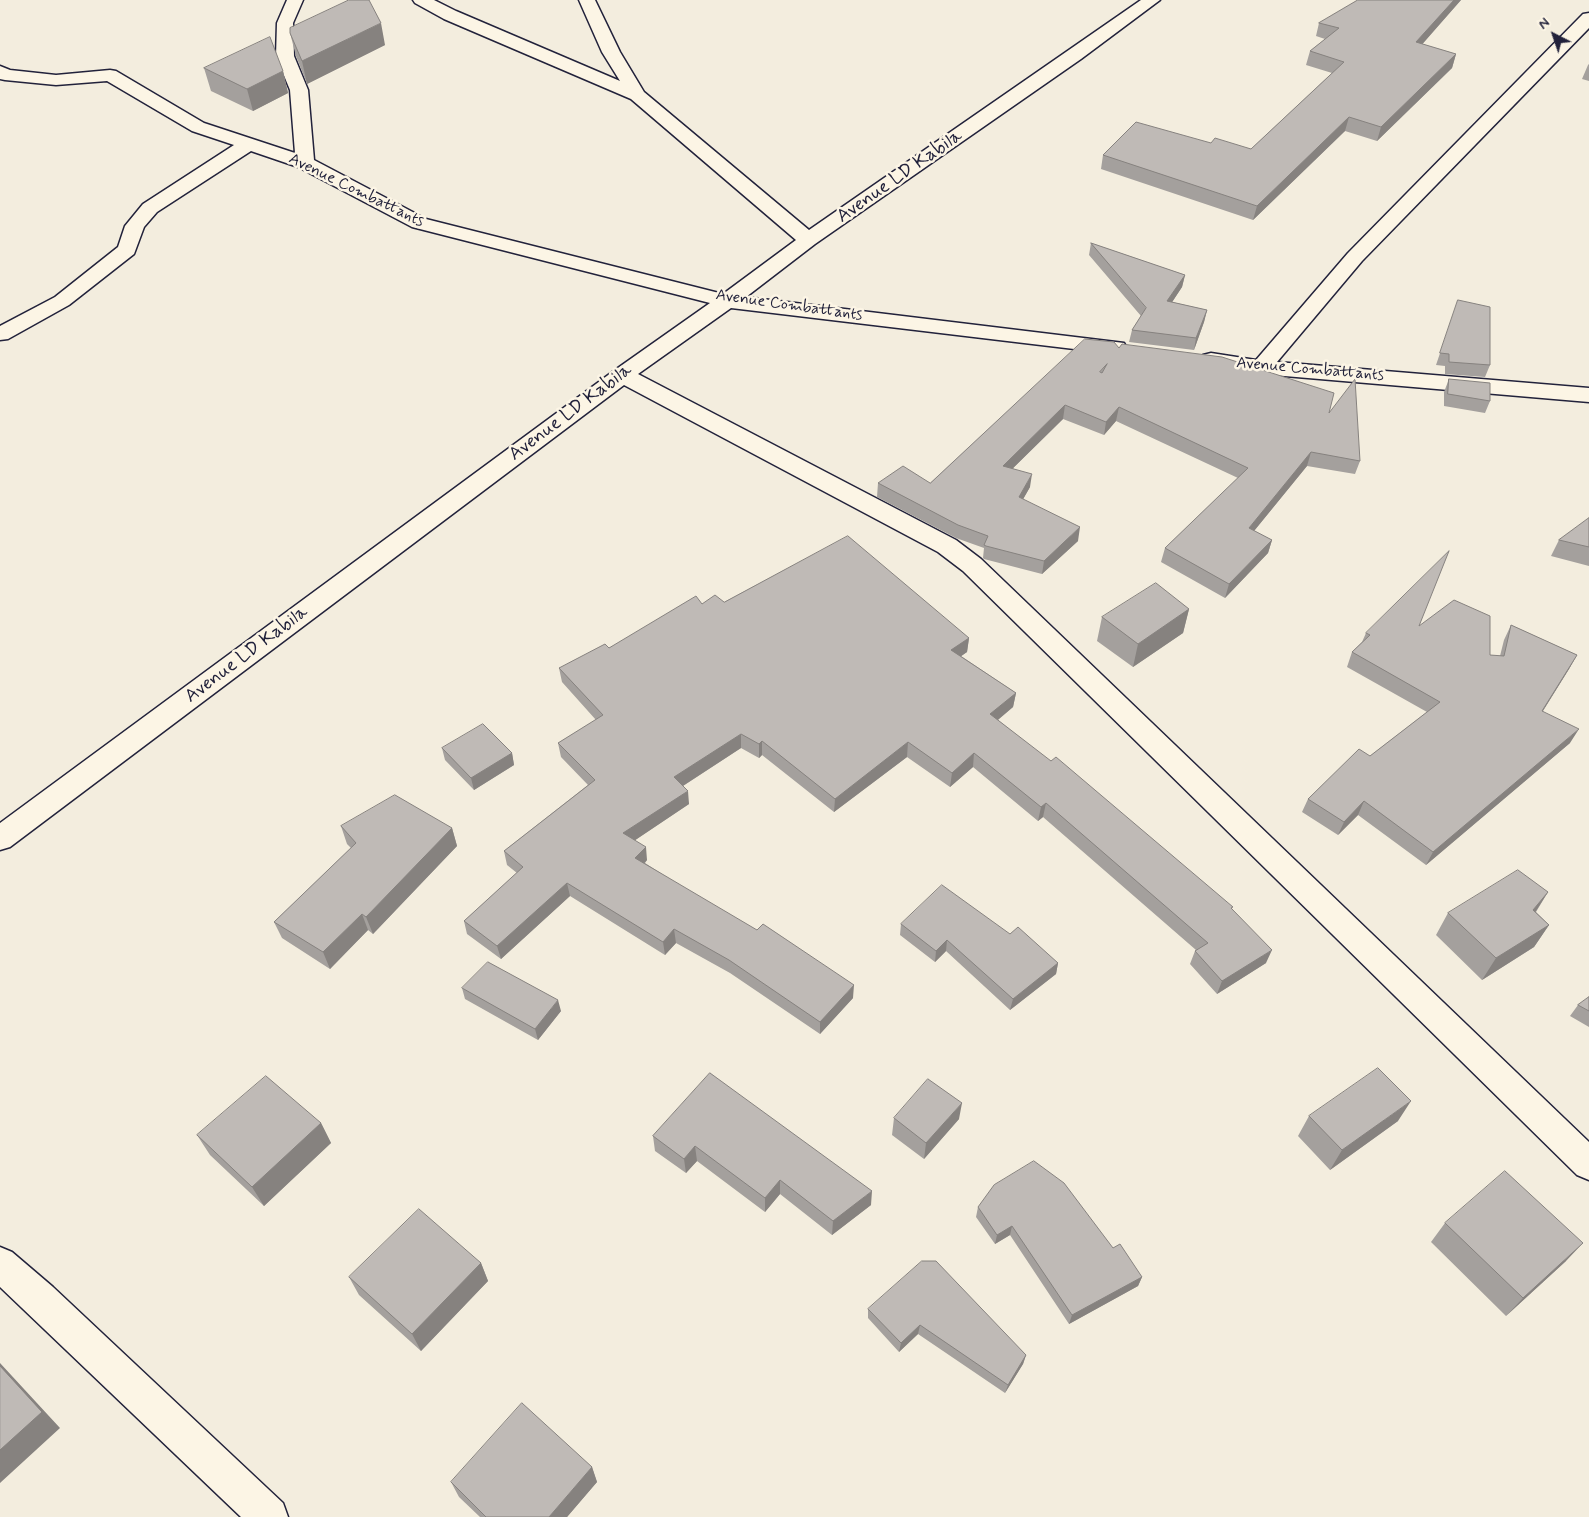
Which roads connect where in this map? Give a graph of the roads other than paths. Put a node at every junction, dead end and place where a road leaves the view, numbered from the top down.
1 (295, 0) edge
2 (421, 0) edge
3 (587, 0) edge
4 (1152, 0) edge
5 (1589, 18) edge
6 (0, 71) edge
7 (637, 95) junction
8 (249, 144) junction
9 (305, 162) junction
10 (808, 240) junction
11 (728, 301) junction
12 (0, 334) edge
13 (1134, 350) edge
14 (1193, 358) edge
15 (1261, 367) junction
16 (623, 375) junction
17 (1589, 395) edge
18 (0, 840) edge
19 (1589, 1164) edge
20 (0, 1264) edge
21 (269, 1517) edge

1 - 9 street
2 - 7 street
3 - 7 street
4 - 10 street, Avenue LD Kabila
5 - 15 street
6 - 8 street, Avenue Combattants
7 - 10 street
8 - 9 street, Avenue Combattants
8 - 12 street
9 - 11 street, Avenue Combattants
10 - 11 street, Avenue LD Kabila
11 - 13 street, Avenue Combattants
11 - 16 street, Avenue LD Kabila
14 - 15 street, Avenue Combattants
15 - 17 street, Avenue Combattants
16 - 18 street, Avenue LD Kabila
16 - 19 street
20 - 21 street

